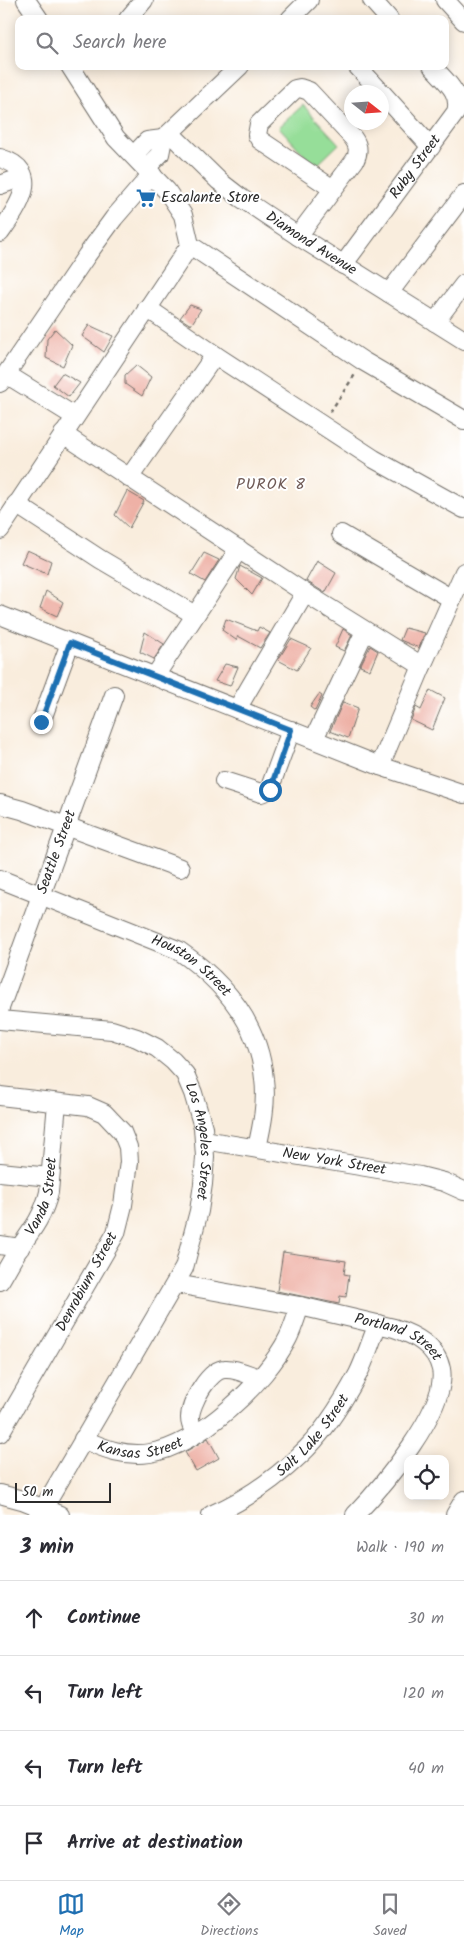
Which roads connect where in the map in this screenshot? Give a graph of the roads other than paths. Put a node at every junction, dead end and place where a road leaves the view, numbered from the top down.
1 (26, 0) edge
2 (144, 0) edge
3 (372, 0) edge
4 (445, 0) edge
5 (309, 8) edge
6 (36, 15) edge
7 (131, 15) edge
8 (297, 15) edge
9 (385, 15) edge
10 (464, 21) edge
11 (73, 70) edge
12 (236, 70) edge
13 (361, 70) edge
14 (436, 70) edge
15 (374, 85) edge
16 (389, 102) edge
17 (167, 136) junction
18 (431, 147) junction
19 (0, 158) edge
20 (144, 166) junction
21 (23, 177) junction
22 (0, 185) edge
23 (333, 189) junction
24 (464, 194) edge
25 (0, 233) edge
26 (298, 236) junction
27 (190, 245) junction
28 (343, 265) junction
29 (464, 284) edge
30 (389, 294) junction
31 (147, 308) junction
32 (435, 322) junction
33 (464, 340) edge
34 (214, 355) junction
35 (3, 378) edge
36 (74, 416) junction
37 (464, 420) edge
38 (63, 434) junction
39 (129, 478) junction
40 (16, 504) junction
41 (464, 509) edge
42 (0, 530) edge
43 (340, 534) dead end
44 (239, 549) junction
45 (464, 572) edge
46 (305, 593) junction
47 (452, 599) junction
48 (0, 615) edge
49 (195, 616) junction
50 (365, 630) junction
51 (70, 643) junction
52 (422, 666) junction
53 (155, 676) junction
54 (114, 695) dead end
55 (237, 709) junction
56 (41, 722) dead end
57 (291, 730) junction
58 (314, 740) junction
59 (380, 766) junction
60 (224, 781) dead end
61 (464, 794) edge
62 (0, 804) edge
63 (66, 826) junction
64 (180, 868) dead end
65 (0, 878) edge
66 (41, 895) junction
67 (0, 1008) edge
68 (0, 1020) edge
69 (0, 1096) edge
70 (56, 1103) junction
71 (204, 1140) junction
72 (257, 1148) junction
73 (0, 1172) edge
74 (50, 1177) junction
75 (464, 1191) edge
76 (0, 1245) edge
77 (20, 1248) junction
78 (0, 1281) edge
79 (176, 1284) junction
80 (300, 1306) junction
81 (378, 1324) junction
82 (259, 1378) junction
83 (3, 1424) edge
84 (195, 1433) junction
85 (83, 1439) junction
86 (0, 1494) edge
87 (464, 1500) edge
88 (47, 1513) edge
89 (211, 1515) edge
90 (355, 1515) edge
91 (455, 1515) edge

1 - 6 street
2 - 7 street
3 - 9 street
4 - 10 street
5 - 8 street
11 - 20 street
12 - 17 street
13 - 15 street
14 - 18 street, Ruby Street
16 - 18 street
17 - 20 street
17 - 26 street, Diamond Avenue
18 - 28 street, Ruby Street
19 - 21 street
20 - 27 street
20 - 35 street
21 - 22 street
21 - 25 street
23 - 23 street
23 - 26 street
24 - 30 street
26 - 28 street, Diamond Avenue
27 - 31 street
27 - 37 street
28 - 30 street, Diamond Avenue
29 - 32 street
30 - 32 street, Diamond Avenue
31 - 34 street
31 - 36 street
32 - 33 street, Diamond Avenue
34 - 39 street
34 - 41 street
35 - 36 street
36 - 38 street
38 - 39 street
38 - 40 street
39 - 44 street
40 - 42 street
40 - 49 street
43 - 47 street
44 - 46 street
44 - 49 street
45 - 47 street
46 - 50 street
46 - 55 street
47 - 52 street
48 - 51 street
49 - 53 street
50 - 52 street
50 - 58 street
51 - 53 street
51 - 56 street
52 - 59 street
53 - 55 street
54 - 63 street, Seattle Street
55 - 57 street
57 - 58 street
57 - 60 street
58 - 59 street
59 - 61 street
62 - 63 street
63 - 64 street
63 - 66 street, Seattle Street
65 - 66 street, Houston Street
66 - 67 street, Seattle Street
66 - 72 street, Houston Street
68 - 71 street, Los Angeles Street
69 - 70 street, Denrobium Street
70 - 74 street, Vanda Street
70 - 83 street, Denrobium Street
71 - 72 street, New York Street
71 - 79 street, Los Angeles Street
72 - 75 street, New York Street
73 - 74 street
74 - 77 street, Vanda Street
76 - 77 street
77 - 78 street, Vanda Street
79 - 80 street, Portland Street
79 - 85 street, Los Angeles Street
80 - 81 street, Portland Street
80 - 82 street, Kansas Street
81 - 89 street, Salt Lake Street
81 - 90 street, Portland Street
82 - 84 street, Kansas Street
82 - 84 street, Kansas Street
84 - 85 street, Kansas Street
85 - 88 street, Los Angeles Street
86 - 88 street
87 - 91 street

